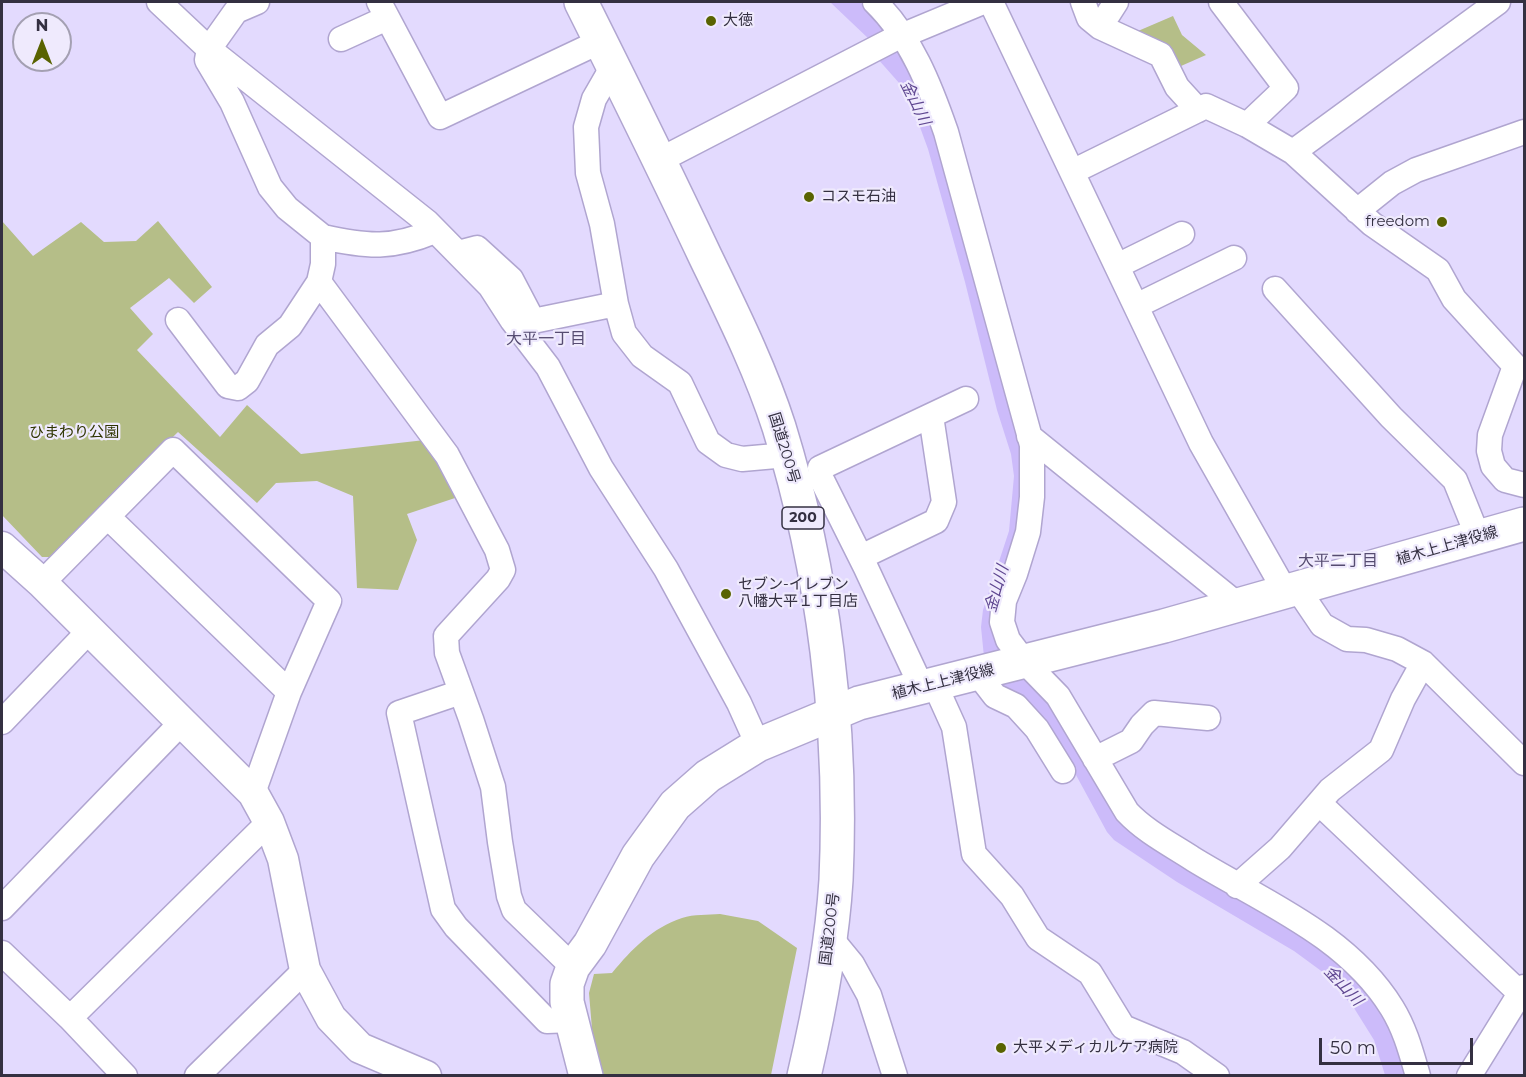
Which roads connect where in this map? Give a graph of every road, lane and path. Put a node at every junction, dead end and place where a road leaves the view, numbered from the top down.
1 (159, 2) edge
2 (257, 2) edge
3 (581, 2) edge
4 (874, 2) edge
5 (983, 2) edge
6 (992, 2) edge
7 (1083, 2) edge
8 (1116, 2) edge
9 (1221, 2) edge
10 (1498, 2) edge
11 (383, 10) edge
12 (1100, 27) junction
13 (898, 37) junction
14 (341, 39) dead end
15 (209, 49) junction
16 (607, 53) junction
17 (1198, 110) junction
18 (1247, 124) junction
19 (1524, 132) edge
20 (1293, 152) junction
21 (660, 160) junction
22 (1072, 172) junction
23 (1357, 211) junction
24 (435, 231) junction
25 (1182, 234) dead end
26 (323, 237) junction
27 (458, 253) junction
28 (1234, 258) dead end
29 (1117, 266) junction
30 (319, 282) junction
31 (1275, 289) dead end
32 (616, 304) junction
33 (1136, 306) junction
34 (178, 320) dead end
35 (966, 399) dead end
36 (930, 416) junction
37 (1029, 436) junction
38 (800, 468) junction
39 (1524, 485) edge
40 (108, 517) junction
41 (1524, 524) edge
42 (1478, 537) junction
43 (2, 547) edge
44 (861, 557) junction
45 (42, 583) junction
46 (1291, 589) junction
47 (1238, 605) junction
48 (89, 631) junction
49 (1423, 663) junction
50 (1001, 668) junction
51 (928, 687) junction
52 (289, 692) junction
53 (461, 692) junction
54 (834, 714) junction
55 (1208, 718) dead end
56 (2, 722) edge
57 (181, 723) junction
58 (758, 745) junction
59 (1095, 759) junction
60 (1524, 764) edge
61 (1063, 771) dead end
62 (253, 793) junction
63 (1319, 803) junction
64 (269, 822) junction
65 (1237, 886) junction
66 (2, 909) edge
67 (829, 936) junction
68 (2, 953) edge
69 (573, 968) junction
70 (305, 970) junction
71 (1523, 993) edge
72 (70, 1018) junction
73 (572, 1020) junction
74 (125, 1076) edge
75 (197, 1076) edge
76 (426, 1076) edge
77 (586, 1076) edge
78 (804, 1076) edge
79 (895, 1076) edge
80 (1217, 1076) edge
81 (1418, 1076) edge
82 (1469, 1076) edge

1 - 15 street
2 - 15 street
3 - 16 main road, 国道200号 / 200
4 - 13 street
5 - 13 street
6 - 22 street
7 - 12 street
8 - 12 street
9 - 18 street
10 - 20 street
11 - 14 street
11 - 16 street
12 - 17 street
13 - 21 street
13 - 37 street
15 - 24 street
15 - 26 street
16 - 21 main road, 国道200号 / 200
16 - 32 street
17 - 18 street
17 - 22 street
18 - 20 street
19 - 23 street
20 - 23 street
21 - 38 main road, 国道200号 / 200
22 - 29 street
23 - 39 street
24 - 26 street
24 - 27 street
25 - 29 street
26 - 30 street
27 - 32 street
27 - 58 street
28 - 33 street
29 - 33 street
30 - 34 street
30 - 53 street
31 - 42 street
32 - 38 street
33 - 46 street
35 - 36 street
36 - 38 street
36 - 44 street
37 - 47 street
37 - 50 street
38 - 44 street
38 - 54 main road, 国道200号 / 200
40 - 45 street
40 - 52 street
40 - 52 street
41 - 42 main road, 植木上上津役線
42 - 46 main road, 植木上上津役線
43 - 45 street
44 - 51 street
45 - 48 street
46 - 47 main road, 植木上上津役線
46 - 49 street
47 - 50 main road, 植木上上津役線
48 - 56 street
48 - 57 street
49 - 60 street
49 - 63 street
50 - 51 main road, 植木上上津役線
50 - 59 street
50 - 61 street
51 - 54 main road, 植木上上津役線
51 - 80 street
52 - 62 street
53 - 69 street
53 - 73 street
54 - 58 main road, 植木上上津役線
54 - 67 main road, 国道200号 / 200
55 - 59 street
57 - 62 street
57 - 66 street
58 - 69 main road, 植木上上津役線
59 - 65 street
62 - 64 street
63 - 65 street
63 - 71 street
64 - 70 street
64 - 72 street
65 - 81 street
67 - 78 main road, 国道200号 / 200
67 - 79 street
68 - 72 street
69 - 73 main road, 植木上上津役線
70 - 75 street
70 - 76 street
71 - 82 street
72 - 74 street
73 - 77 main road, 植木上上津役線

